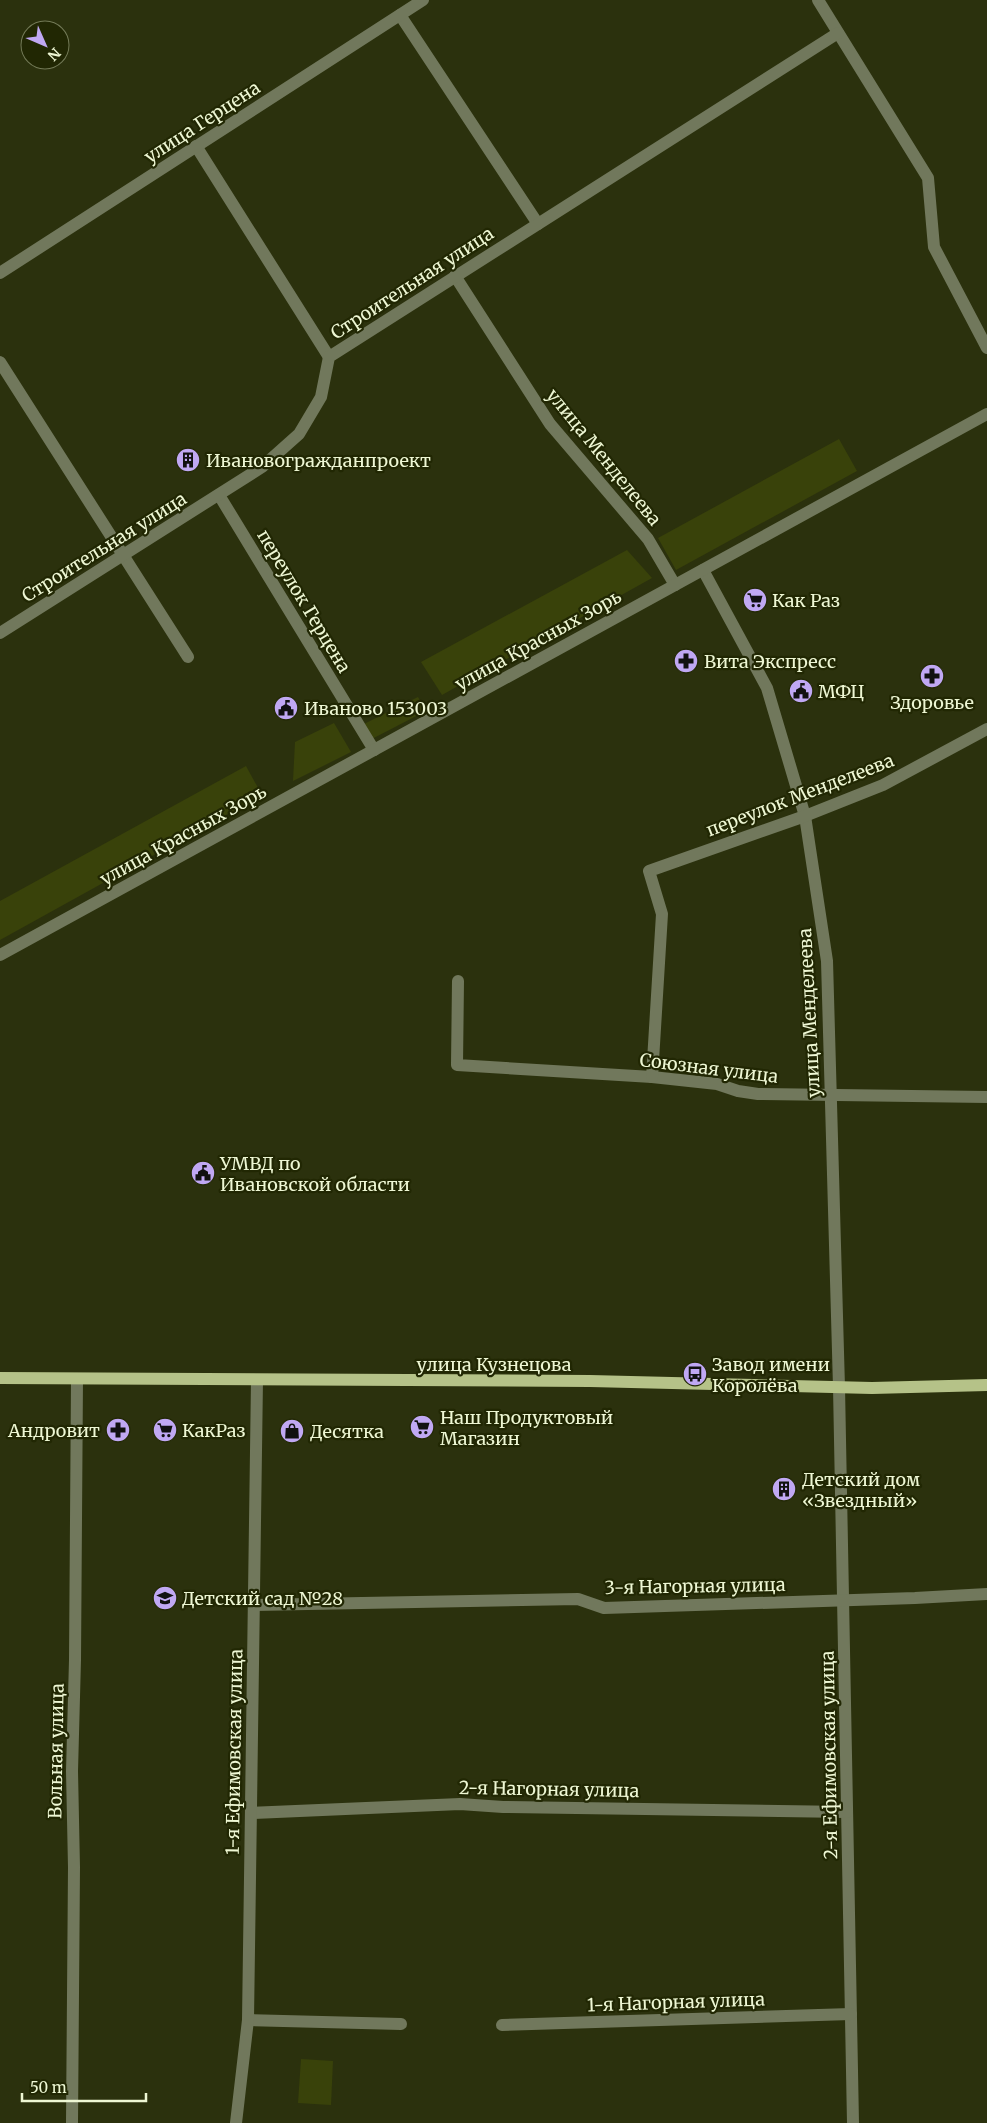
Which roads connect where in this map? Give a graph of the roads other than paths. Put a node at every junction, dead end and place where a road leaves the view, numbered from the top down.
1 (423, 0) edge
2 (818, 0) edge
3 (400, 15) junction
4 (838, 33) junction
5 (196, 146) junction
6 (538, 224) junction
7 (0, 273) edge
8 (455, 276) junction
9 (987, 348) edge
10 (329, 357) junction
11 (0, 362) edge
12 (987, 414) edge
13 (219, 495) junction
14 (124, 556) junction
15 (703, 570) junction
16 (675, 585) junction
17 (0, 633) edge
18 (188, 657) dead end
19 (987, 729) edge
20 (374, 750) junction
21 (805, 816) junction
22 (0, 956) edge
23 (458, 981) dead end
24 (652, 1077) junction
25 (832, 1096) junction
26 (987, 1097) edge
27 (0, 1378) edge
28 (77, 1379) junction
29 (257, 1380) junction
30 (987, 1385) edge
31 (839, 1387) junction
32 (987, 1594) edge
33 (843, 1600) junction
34 (254, 1605) junction
35 (847, 1812) junction
36 (250, 1813) junction
37 (851, 2014) junction
38 (248, 2020) junction
39 (401, 2024) dead end
40 (502, 2025) dead end
41 (72, 2123) edge
42 (236, 2123) edge
43 (853, 2123) edge

1 - 3 street, улица Герцена
2 - 4 street
3 - 5 street, улица Герцена
3 - 6 street
4 - 6 street, Строительная улица
4 - 9 street
5 - 7 street, улица Герцена
5 - 10 street
6 - 8 street, Строительная улица
8 - 10 street, Строительная улица
8 - 16 street, улица Менделеева
10 - 13 street, Строительная улица
11 - 14 street
12 - 15 street, улица Красных Зорь
13 - 14 street, Строительная улица
13 - 20 street, переулок Герцена
14 - 17 street, Строительная улица
14 - 18 street
15 - 16 street, улица Красных Зорь
15 - 21 street, улица Менделеева
16 - 20 street, улица Красных Зорь
19 - 21 street, переулок Менделеева
20 - 22 street, улица Красных Зорь
21 - 24 street, переулок Менделеева
21 - 25 street, улица Менделеева
23 - 24 street, Союзная улица
24 - 25 street, Союзная улица
25 - 26 street, Союзная улица
25 - 31 street, улица Менделеева
27 - 28 main road, улица Кузнецова
28 - 29 main road, улица Кузнецова
28 - 41 street, Вольная улица
29 - 31 main road, улица Кузнецова
29 - 34 street, 1-я Ефимовская улица
30 - 31 main road, улица Кузнецова
31 - 33 street, 2-я Ефимовская улица
32 - 33 street, 3-я Нагорная улица
33 - 34 street, 3-я Нагорная улица
33 - 35 street, 2-я Ефимовская улица
34 - 36 street, 1-я Ефимовская улица
35 - 36 street, 2-я Нагорная улица
35 - 37 street, 2-я Ефимовская улица
36 - 38 street, 1-я Ефимовская улица
37 - 40 street, 1-я Нагорная улица
37 - 43 street, 2-я Ефимовская улица
38 - 39 street
38 - 42 street, 1-я Ефимовская улица

